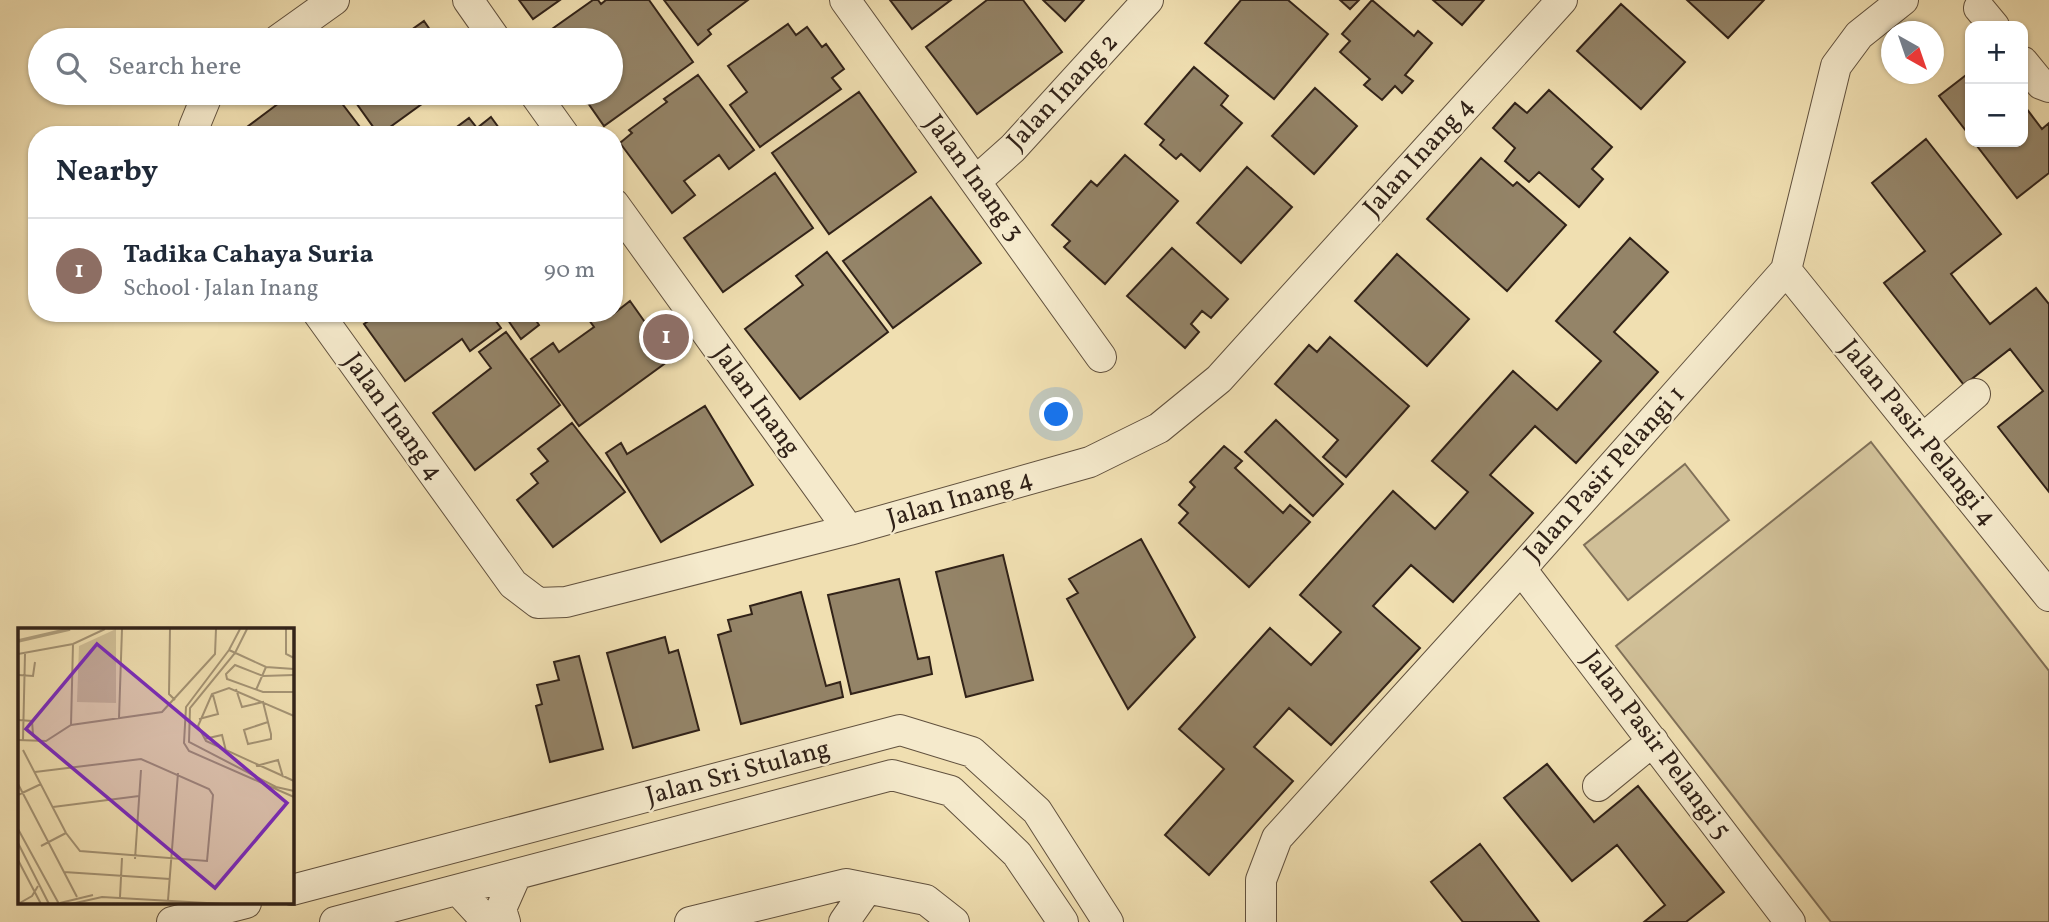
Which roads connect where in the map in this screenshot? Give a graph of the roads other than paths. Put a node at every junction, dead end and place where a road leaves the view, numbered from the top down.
1 (334, 0) edge
2 (468, 0) edge
3 (845, 0) edge
4 (1148, 0) edge
5 (1562, 0) edge
6 (1903, 0) edge
7 (295, 28) edge
8 (488, 28) edge
9 (2028, 68) edge
10 (2049, 87) edge
11 (203, 105) edge
12 (543, 105) edge
13 (194, 126) edge
14 (558, 126) edge
15 (976, 181) junction
16 (623, 216) edge
17 (1786, 270) junction
18 (324, 322) edge
19 (1101, 357) dead end
20 (1975, 394) dead end
21 (1924, 438) junction
22 (849, 530) junction
23 (1521, 569) junction
24 (2044, 579) edge
25 (1653, 741) junction
26 (1598, 786) dead end
27 (516, 875) junction
28 (294, 889) edge
29 (867, 889) junction
30 (458, 890) junction
31 (242, 904) edge
32 (172, 922) edge
33 (335, 922) edge
34 (484, 922) edge
35 (505, 922) edge
36 (691, 922) edge
37 (844, 922) edge
38 (954, 922) edge
39 (1063, 922) edge
40 (1108, 922) edge
41 (1261, 922) edge
42 (1790, 922) edge

1 - 7 street
2 - 8 street
3 - 15 street, Jalan Inang 3
4 - 15 street, Jalan Inang 2
5 - 22 street, Jalan Inang 4
6 - 17 street, Jalan Pasir Pelangi 1
9 - 10 street
11 - 13 street
12 - 14 street
15 - 19 street, Jalan Inang 3
16 - 22 street, Jalan Inang
17 - 21 street, Jalan Pasir Pelangi 4
17 - 23 street, Jalan Pasir Pelangi 1
18 - 22 street, Jalan Inang 4
20 - 21 street
21 - 24 street, Jalan Pasir Pelangi 4
23 - 25 street, Jalan Pasir Pelangi 5
23 - 41 street, Jalan Pasir Pelangi 1
25 - 26 street
25 - 42 street, Jalan Pasir Pelangi 5
27 - 30 street, Jalan Sri Stulang
27 - 35 street
27 - 39 street, Jalan Sri Stulang
28 - 40 street, Jalan Sri Stulang
29 - 36 street
29 - 37 street
29 - 38 street
30 - 33 street, Jalan Sri Stulang
30 - 34 street
31 - 32 street

